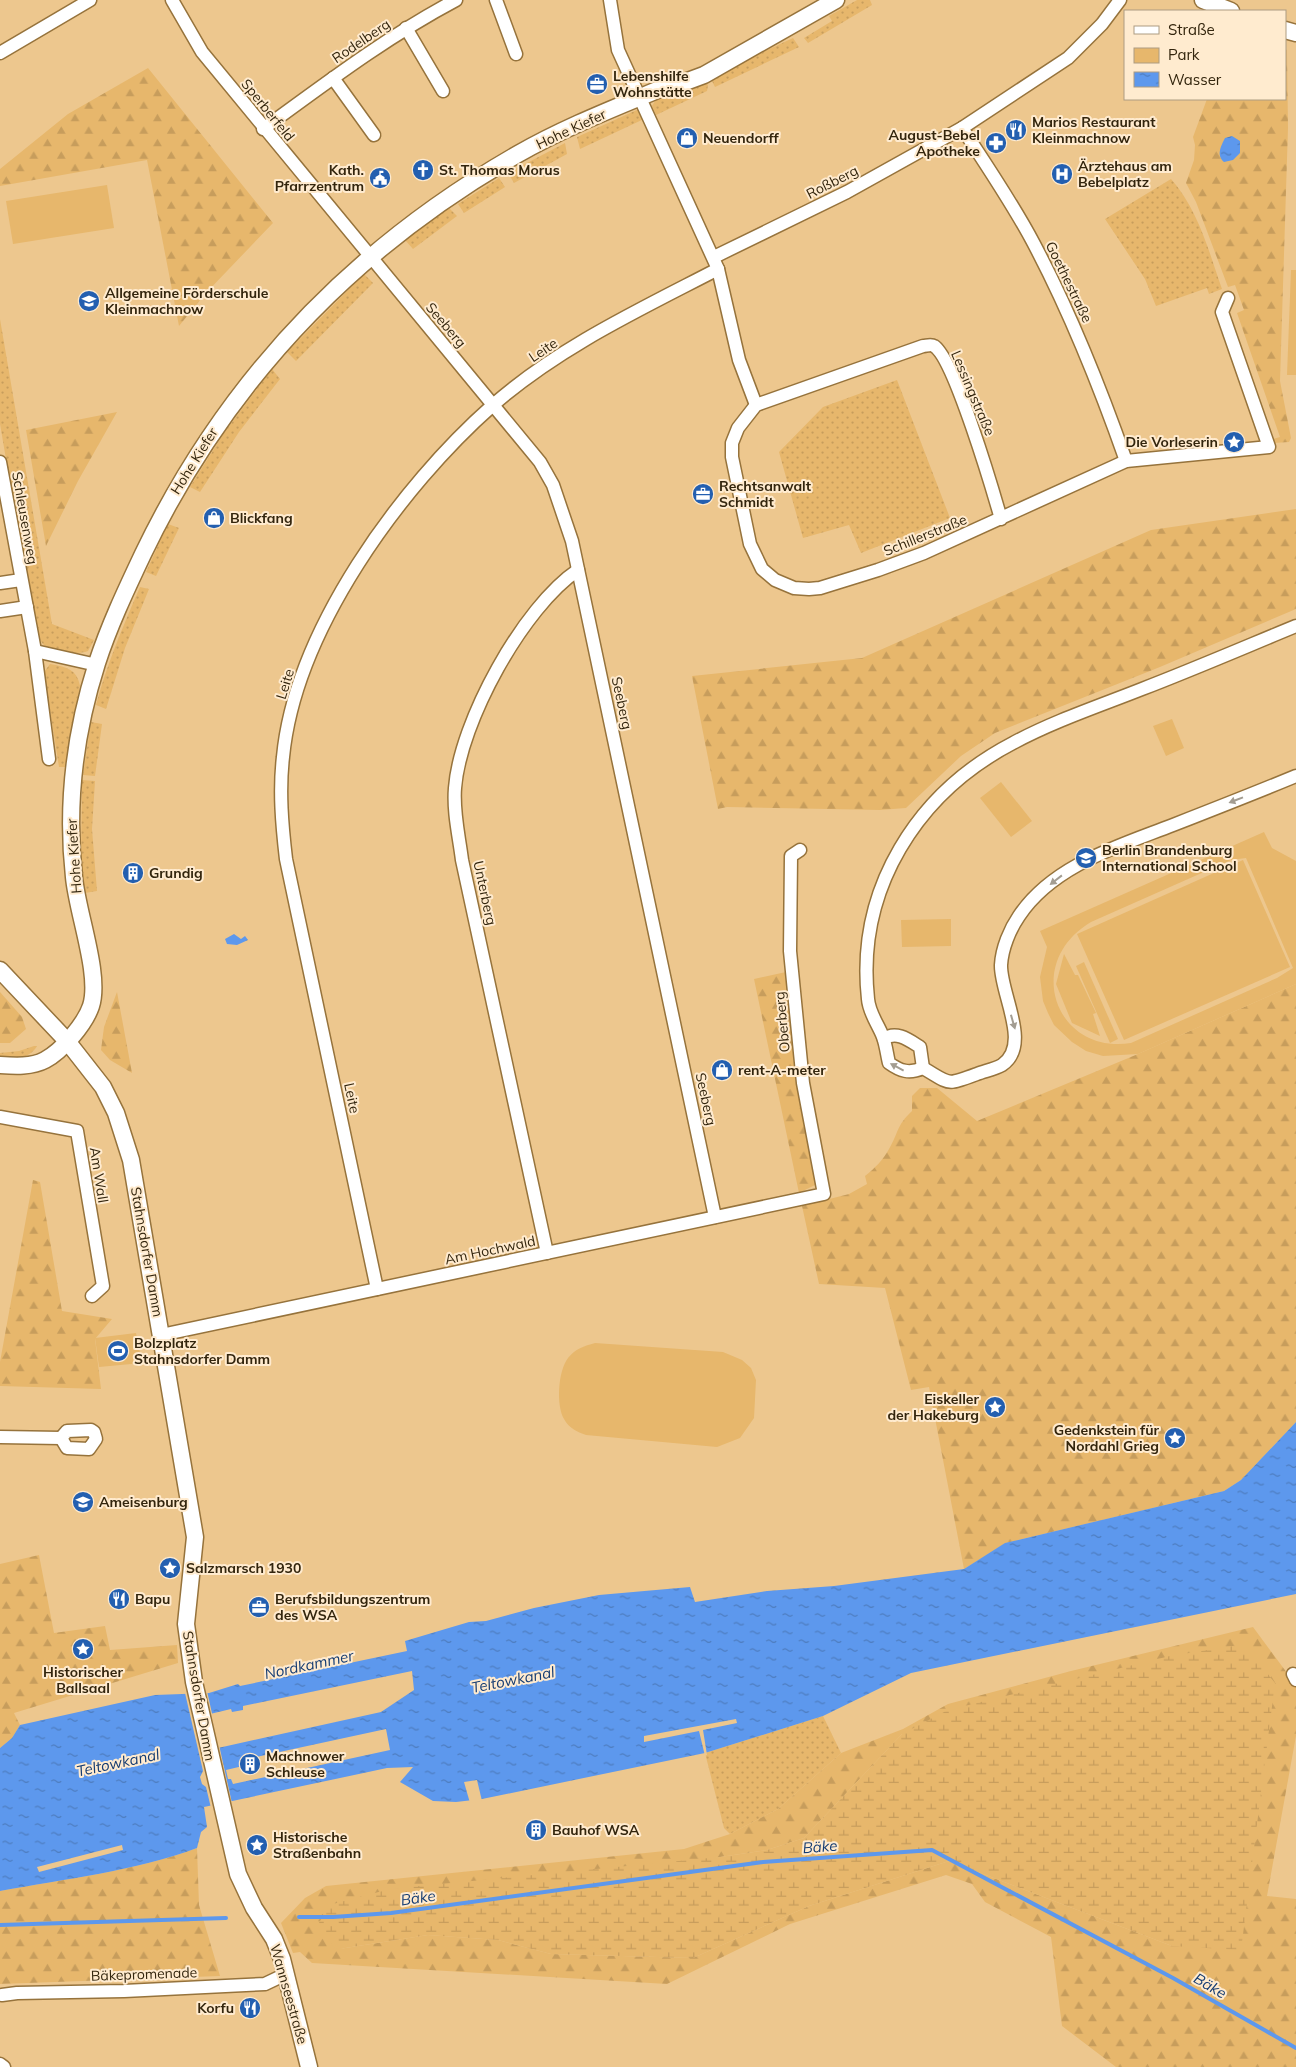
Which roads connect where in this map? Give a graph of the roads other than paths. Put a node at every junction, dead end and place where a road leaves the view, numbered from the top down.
1 (90, 0) edge
2 (172, 0) edge
3 (456, 0) edge
4 (496, 0) edge
5 (610, 0) edge
6 (836, 0) edge
7 (1120, 0) edge
8 (1203, 0) edge
9 (1228, 10) edge
10 (406, 28) junction
11 (0, 53) edge
12 (516, 54) dead end
13 (333, 78) junction
14 (443, 91) dead end
15 (640, 98) junction
16 (962, 128) junction
17 (263, 129) junction
18 (374, 134) dead end
19 (368, 257) junction
20 (716, 263) junction
21 (1228, 298) dead end
22 (493, 405) junction
23 (756, 405) junction
24 (1126, 461) junction
25 (0, 462) edge
26 (1001, 519) junction
27 (578, 570) junction
28 (21, 580) junction
29 (0, 583) edge
30 (27, 607) junction
31 (0, 611) edge
32 (1296, 626) edge
33 (35, 651) junction
34 (97, 665) junction
35 (49, 759) dead end
36 (1296, 776) edge
37 (800, 850) dead end
38 (0, 970) edge
39 (884, 1039) junction
40 (67, 1041) junction
41 (0, 1065) edge
42 (923, 1068) junction
43 (0, 1117) edge
44 (824, 1194) joint
45 (716, 1217) junction
46 (547, 1253) junction
47 (378, 1289) junction
48 (92, 1296) dead end
49 (161, 1335) junction
50 (0, 1437) edge
51 (61, 1438) dead end
52 (264, 1922) joint
53 (286, 1974) junction
54 (2, 1995) dead end
55 (0, 2064) edge
56 (4, 2067) edge
57 (309, 2067) edge

1 - 11 street
2 - 17 street, Sperberfeld
3 - 10 street, Rodelberg
4 - 12 street
5 - 15 street
6 - 15 street, Hohe Kiefer
7 - 16 street, Roßberg
8 - 9 street
10 - 13 street, Rodelberg
10 - 14 street, Rodelberg
13 - 17 street, Rodelberg
13 - 18 street, Rodelberg
15 - 19 street, Hohe Kiefer
15 - 20 street
16 - 20 street, Roßberg
16 - 24 street, Goethestraße
17 - 19 street, Sperberfeld
19 - 22 street, Seeberg
19 - 34 street, Hohe Kiefer
20 - 22 street, Leite
20 - 23 street
21 - 24 street, Schillerstraße
22 - 27 street, Seeberg
22 - 47 street, Leite
23 - 26 street, Lessingstraße
23 - 26 street, Schillerstraße
24 - 26 street, Schillerstraße
25 - 28 street, Schleusenweg
27 - 45 street, Seeberg
27 - 46 street, Unterberg
28 - 29 street, Schleusenweg
28 - 30 street, Schleusenweg
30 - 31 street
30 - 33 street, Schleusenweg
32 - 39 street
33 - 34 street
33 - 35 street
34 - 40 street, Hohe Kiefer
36 -> 42 street
37 - 44 street, Oberberg
38 - 40 street, Stahnsdorfer Damm
39 - 42 street
42 -> 39 street
40 - 41 street, Hohe Kiefer
40 - 49 street, Stahnsdorfer Damm
43 - 48 street, Am Wall
44 - 45 street, Am Hochwald
45 - 46 street, Am Hochwald
46 - 47 street, Am Hochwald
47 - 49 street, Am Hochwald
49 - 52 street, Stahnsdorfer Damm
50 - 51 street
52 - 53 street, Wannseestraße
53 - 54 street, Bäkepromenade
53 - 57 street, Wannseestraße
55 - 56 street

